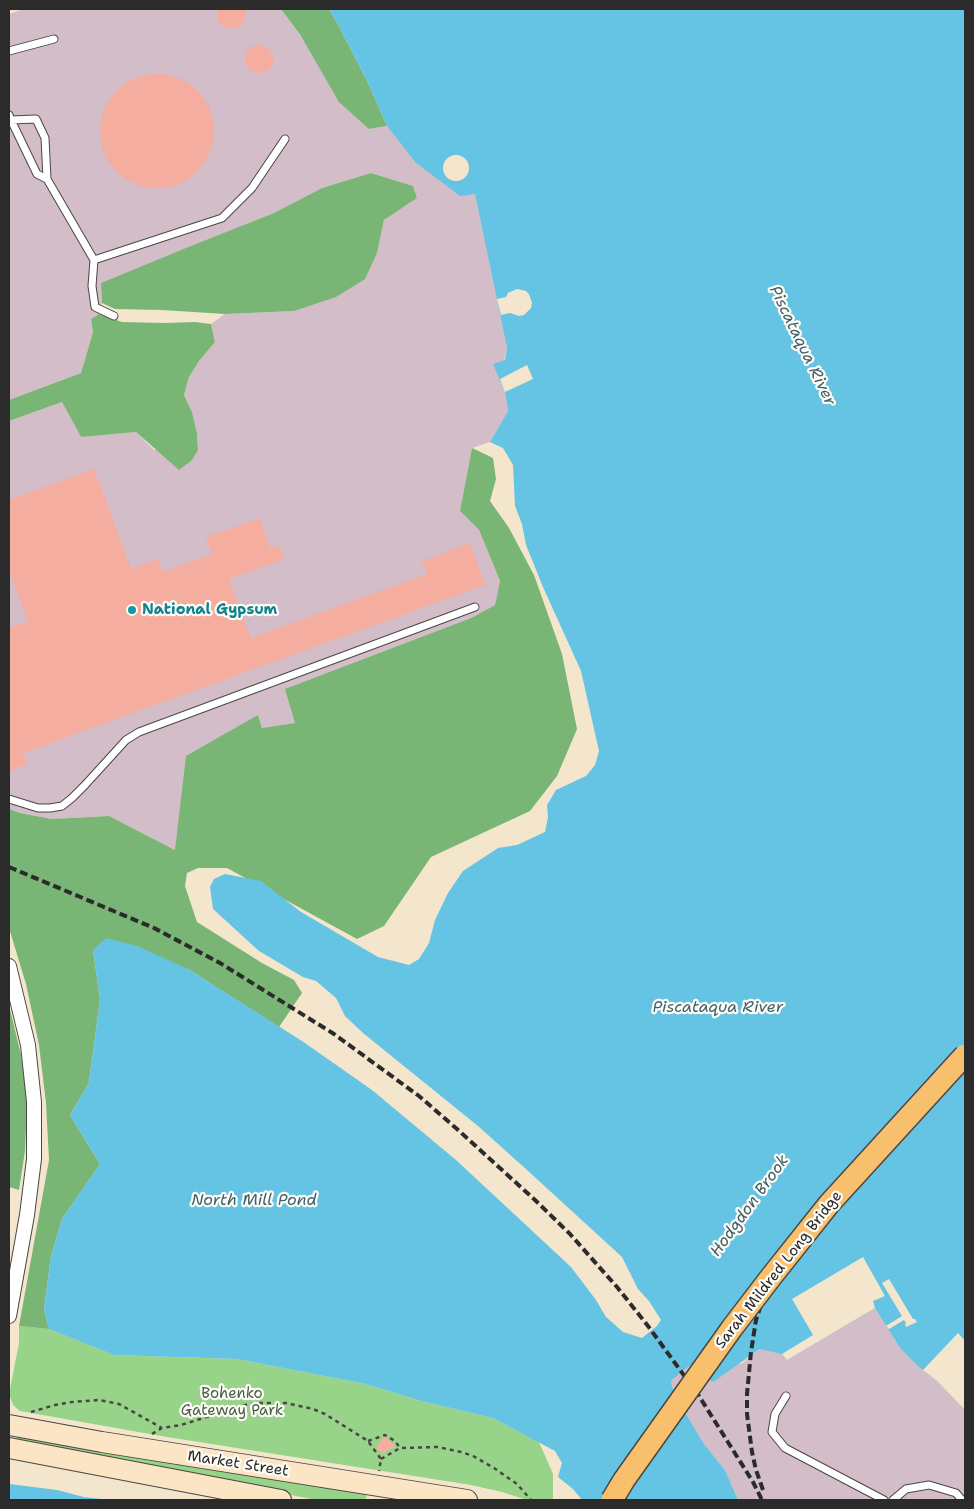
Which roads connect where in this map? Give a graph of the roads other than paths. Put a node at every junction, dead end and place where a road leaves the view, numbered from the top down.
1 (54, 38) dead end
2 (9, 51) edge
3 (10, 118) edge
4 (285, 138) dead end
5 (47, 179) junction
6 (94, 260) junction
7 (114, 316) dead end
8 (475, 607) dead end
9 (9, 799) edge
10 (9, 966) edge
11 (965, 1055) edge
12 (11, 1296) edge
13 (9, 1316) edge
14 (786, 1396) dead end
15 (17, 1420) edge
16 (9, 1448) edge
17 (406, 1495) edge
18 (281, 1500) edge
19 (467, 1500) edge
20 (612, 1500) edge
21 (884, 1500) edge
22 (893, 1500) edge
23 (962, 1500) edge

1 - 2 lane
3 - 5 lane
3 - 5 lane
4 - 6 lane
5 - 6 lane
6 - 7 lane
8 - 9 lane
10 - 12 street
11 - 20 main road, Sarah Mildred Long Bridge, bridge
12 - 13 street
14 - 21 lane
15 - 17 main road, Market Street
16 - 18 main road, Market Street
17 - 19 main road, Market Street
22 - 23 lane

